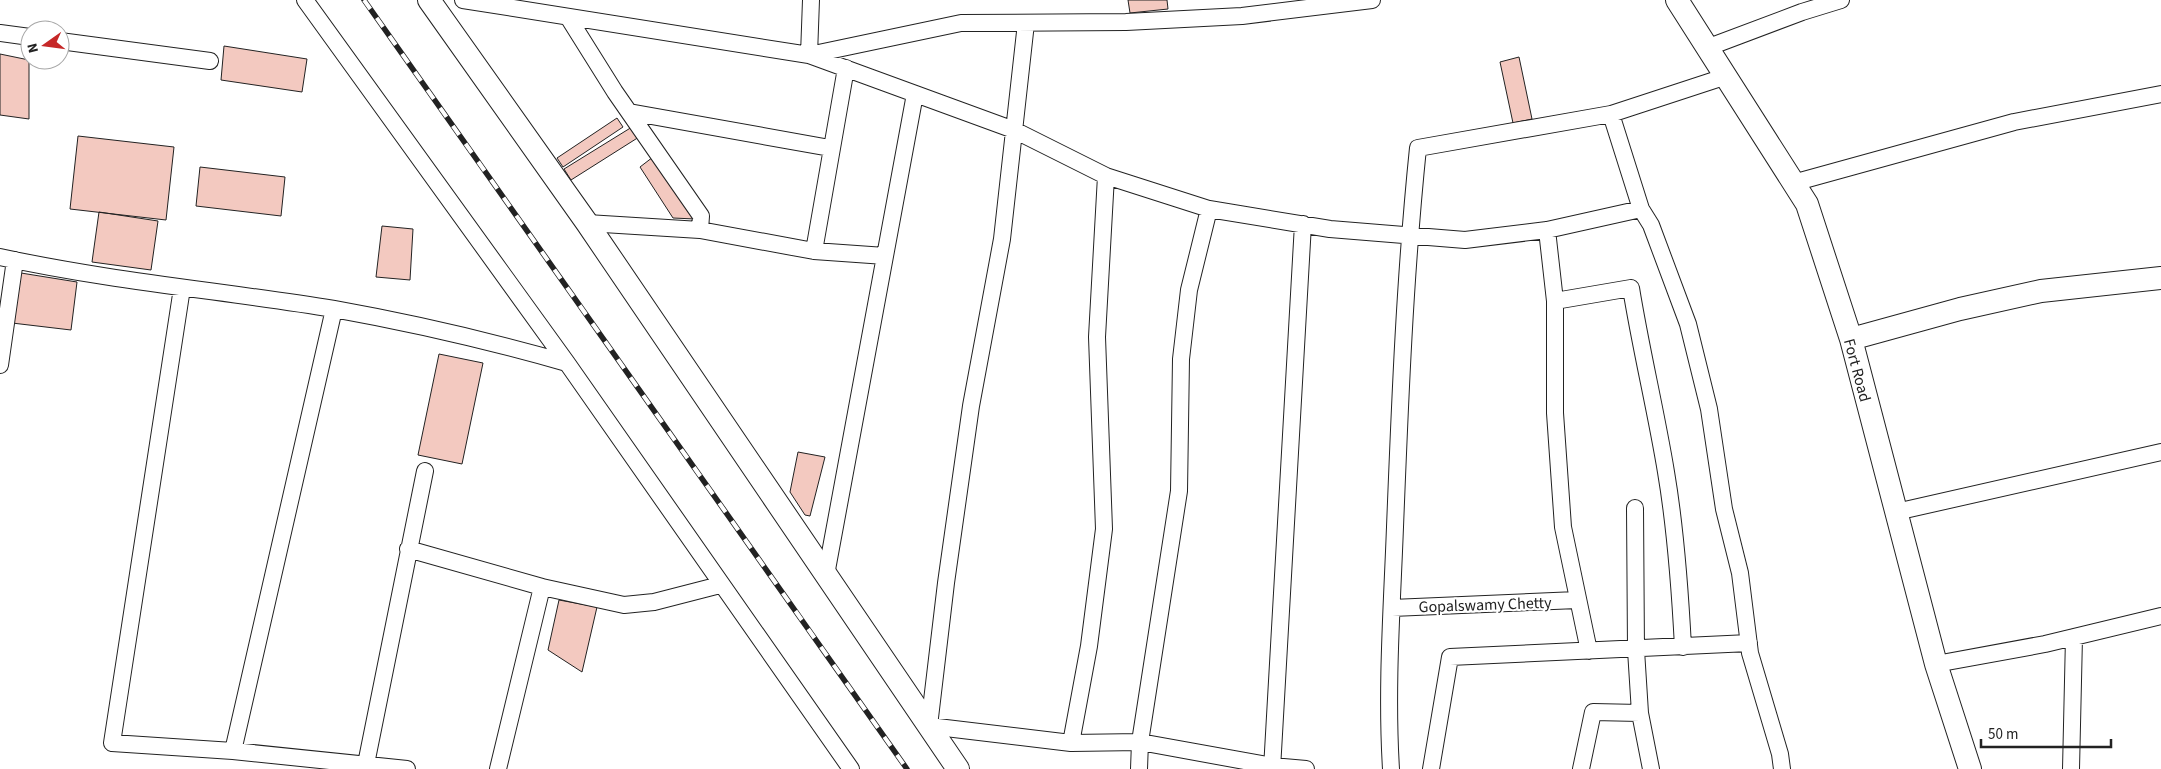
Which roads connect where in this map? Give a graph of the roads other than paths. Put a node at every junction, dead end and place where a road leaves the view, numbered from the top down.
1 (305, 0) edge
2 (429, 0) edge
3 (463, 0) edge
4 (811, 0) edge
5 (1372, 0) edge
6 (1677, 0) edge
7 (1841, 0) edge
8 (568, 17) junction
9 (1026, 23) junction
10 (0, 33) edge
11 (20, 36) edge
12 (70, 42) edge
13 (1709, 47) junction
14 (809, 55) junction
15 (210, 61) dead end
16 (846, 68) junction
17 (1727, 76) junction
18 (915, 94) junction
19 (2161, 94) edge
20 (629, 112) junction
21 (1611, 114) junction
22 (1014, 130) junction
23 (830, 148) junction
24 (1106, 176) junction
25 (1793, 183) junction
26 (1209, 208) junction
27 (1641, 208) junction
28 (588, 223) junction
29 (1302, 224) junction
30 (700, 230) junction
31 (1547, 230) junction
32 (1409, 236) junction
33 (814, 251) junction
34 (885, 256) junction
35 (8, 259) edge
36 (2161, 278) edge
37 (182, 288) junction
38 (1555, 301) junction
39 (334, 310) junction
40 (1851, 339) junction
41 (567, 362) junction
42 (0, 364) edge
43 (2161, 452) edge
44 (425, 471) dead end
45 (1634, 508) dead end
46 (1896, 512) junction
47 (408, 549) junction
48 (826, 575) junction
49 (720, 584) junction
50 (542, 587) junction
51 (1577, 600) junction
52 (1392, 608) junction
53 (2161, 616) edge
54 (2074, 637) junction
55 (1749, 643) junction
56 (1683, 648) junction
57 (1636, 650) junction
58 (1589, 651) junction
59 (1936, 664) junction
60 (1640, 713) junction
61 (929, 726) junction
62 (1140, 742) junction
63 (1071, 743) junction
64 (232, 751) junction
65 (366, 764) junction
66 (1272, 767) edge
67 (407, 769) edge
68 (498, 769) edge
69 (850, 769) edge
70 (958, 769) edge
71 (1139, 769) edge
72 (1306, 769) edge
73 (1391, 769) edge
74 (1431, 769) edge
75 (1580, 769) edge
76 (1652, 769) edge
77 (1782, 769) edge
78 (1970, 769) edge
79 (2071, 769) edge

1 - 41 street
2 - 28 street
3 - 8 street
4 - 14 street
5 - 9 street
6 - 13 street, Fort Road
7 - 13 street
8 - 14 street
8 - 20 street
9 - 14 street
9 - 22 street
10 - 11 street
12 - 15 street
13 - 17 street, Fort Road
14 - 16 street
16 - 18 street
16 - 23 street
17 - 21 street
17 - 25 street, Fort Road
18 - 22 street
18 - 34 street
19 - 25 street
20 - 23 street
20 - 30 street
21 - 27 street
21 - 32 street
22 - 24 street
22 - 61 street
23 - 33 street
24 - 26 street
24 - 63 street
25 - 40 street, Fort Road
26 - 29 street
26 - 62 street
27 - 31 street
27 - 55 street
28 - 30 street
28 - 48 street
29 - 32 street
29 - 66 street
30 - 33 street
31 - 32 street
31 - 38 street
32 - 52 street
33 - 34 street
34 - 48 street
35 - 37 street
35 - 42 street
36 - 40 street
37 - 39 street
37 - 64 street
38 - 51 street
38 - 56 street
39 - 41 street
39 - 64 street
40 - 46 street, Fort Road
41 - 49 street
43 - 46 street
44 - 47 street
45 - 57 street
46 - 59 street, Fort Road
47 - 50 street
47 - 65 street
48 - 61 street
49 - 50 street
49 - 69 street
50 - 68 street
51 - 52 street, Gopalswamy Chetty
51 - 58 street
52 - 73 street
53 - 54 street
54 - 59 street
54 - 79 street
55 - 56 street
55 - 77 street
56 - 57 street
57 - 58 street
57 - 60 street
58 - 74 street
59 - 78 street, Fort Road
60 - 75 street
60 - 76 street
61 - 63 street
61 - 70 street
62 - 63 street
62 - 66 street
62 - 71 street
64 - 65 street
65 - 67 street
66 - 72 street

